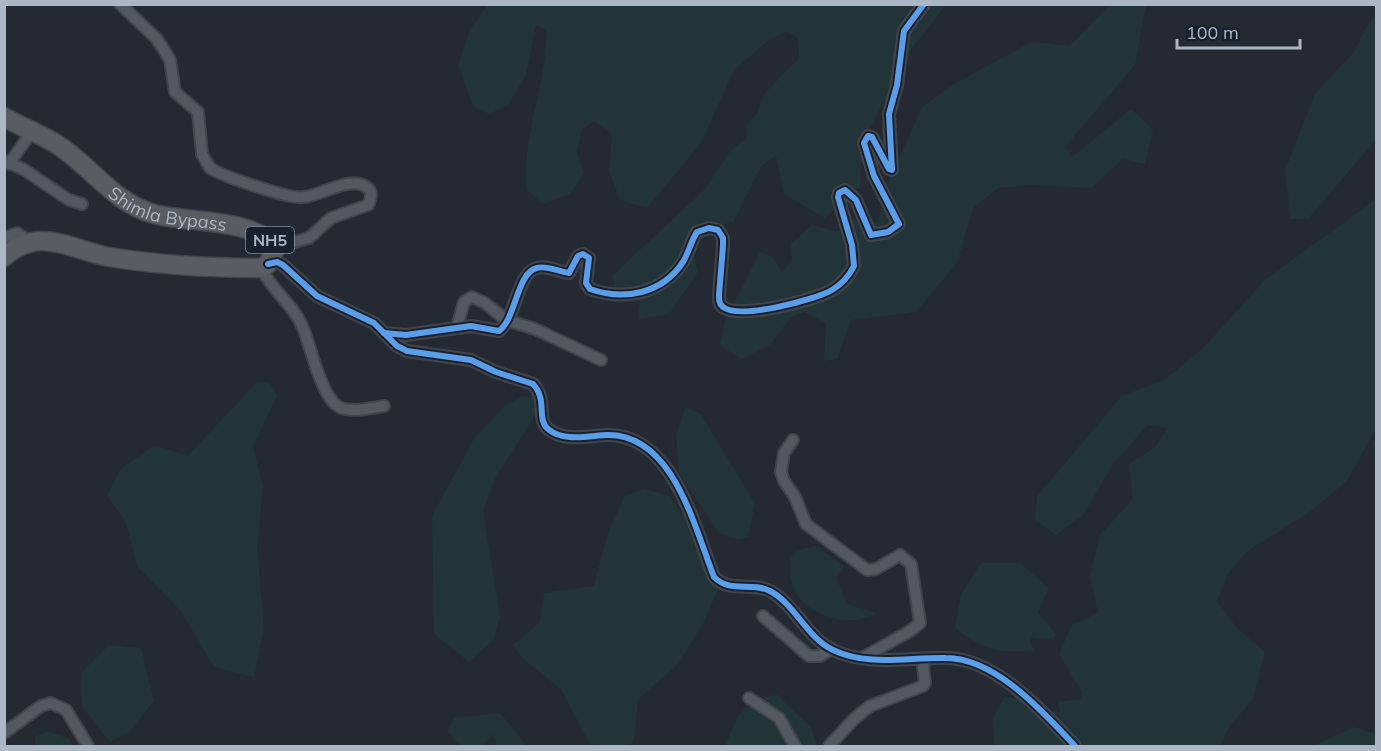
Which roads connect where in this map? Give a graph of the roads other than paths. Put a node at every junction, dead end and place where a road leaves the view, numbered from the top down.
1 (120, 4) edge
2 (924, 4) edge
3 (4, 117) edge
4 (31, 133) junction
5 (7, 163) edge
6 (82, 204) dead end
7 (4, 238) edge
8 (25, 244) junction
9 (276, 247) junction
10 (4, 257) edge
11 (264, 266) junction
12 (508, 321) junction
13 (457, 327) junction
14 (384, 333) junction
15 (601, 360) dead end
16 (384, 406) dead end
17 (793, 440) dead end
18 (763, 616) dead end
19 (832, 649) junction
20 (862, 658) junction
21 (926, 658) junction
22 (749, 698) dead end
23 (5, 733) edge
24 (88, 747) edge
25 (795, 747) edge
26 (829, 747) edge
27 (1075, 747) edge

1 - 9 street
2 - 12 street
3 - 4 highway, Shimla Bypass / NH5
4 - 5 street
4 - 9 highway, Shimla Bypass / NH5
5 - 6 street
7 - 8 street
8 - 10 highway
8 - 11 highway, NH5
9 - 11 highway, NH5
11 - 14 street
11 - 16 street
12 - 13 street
12 - 13 street
12 - 15 street
13 - 14 street
14 - 19 street
17 - 20 street
18 - 19 street
19 - 20 street
20 - 21 street
21 - 26 street
21 - 27 street
22 - 25 street
23 - 24 street

